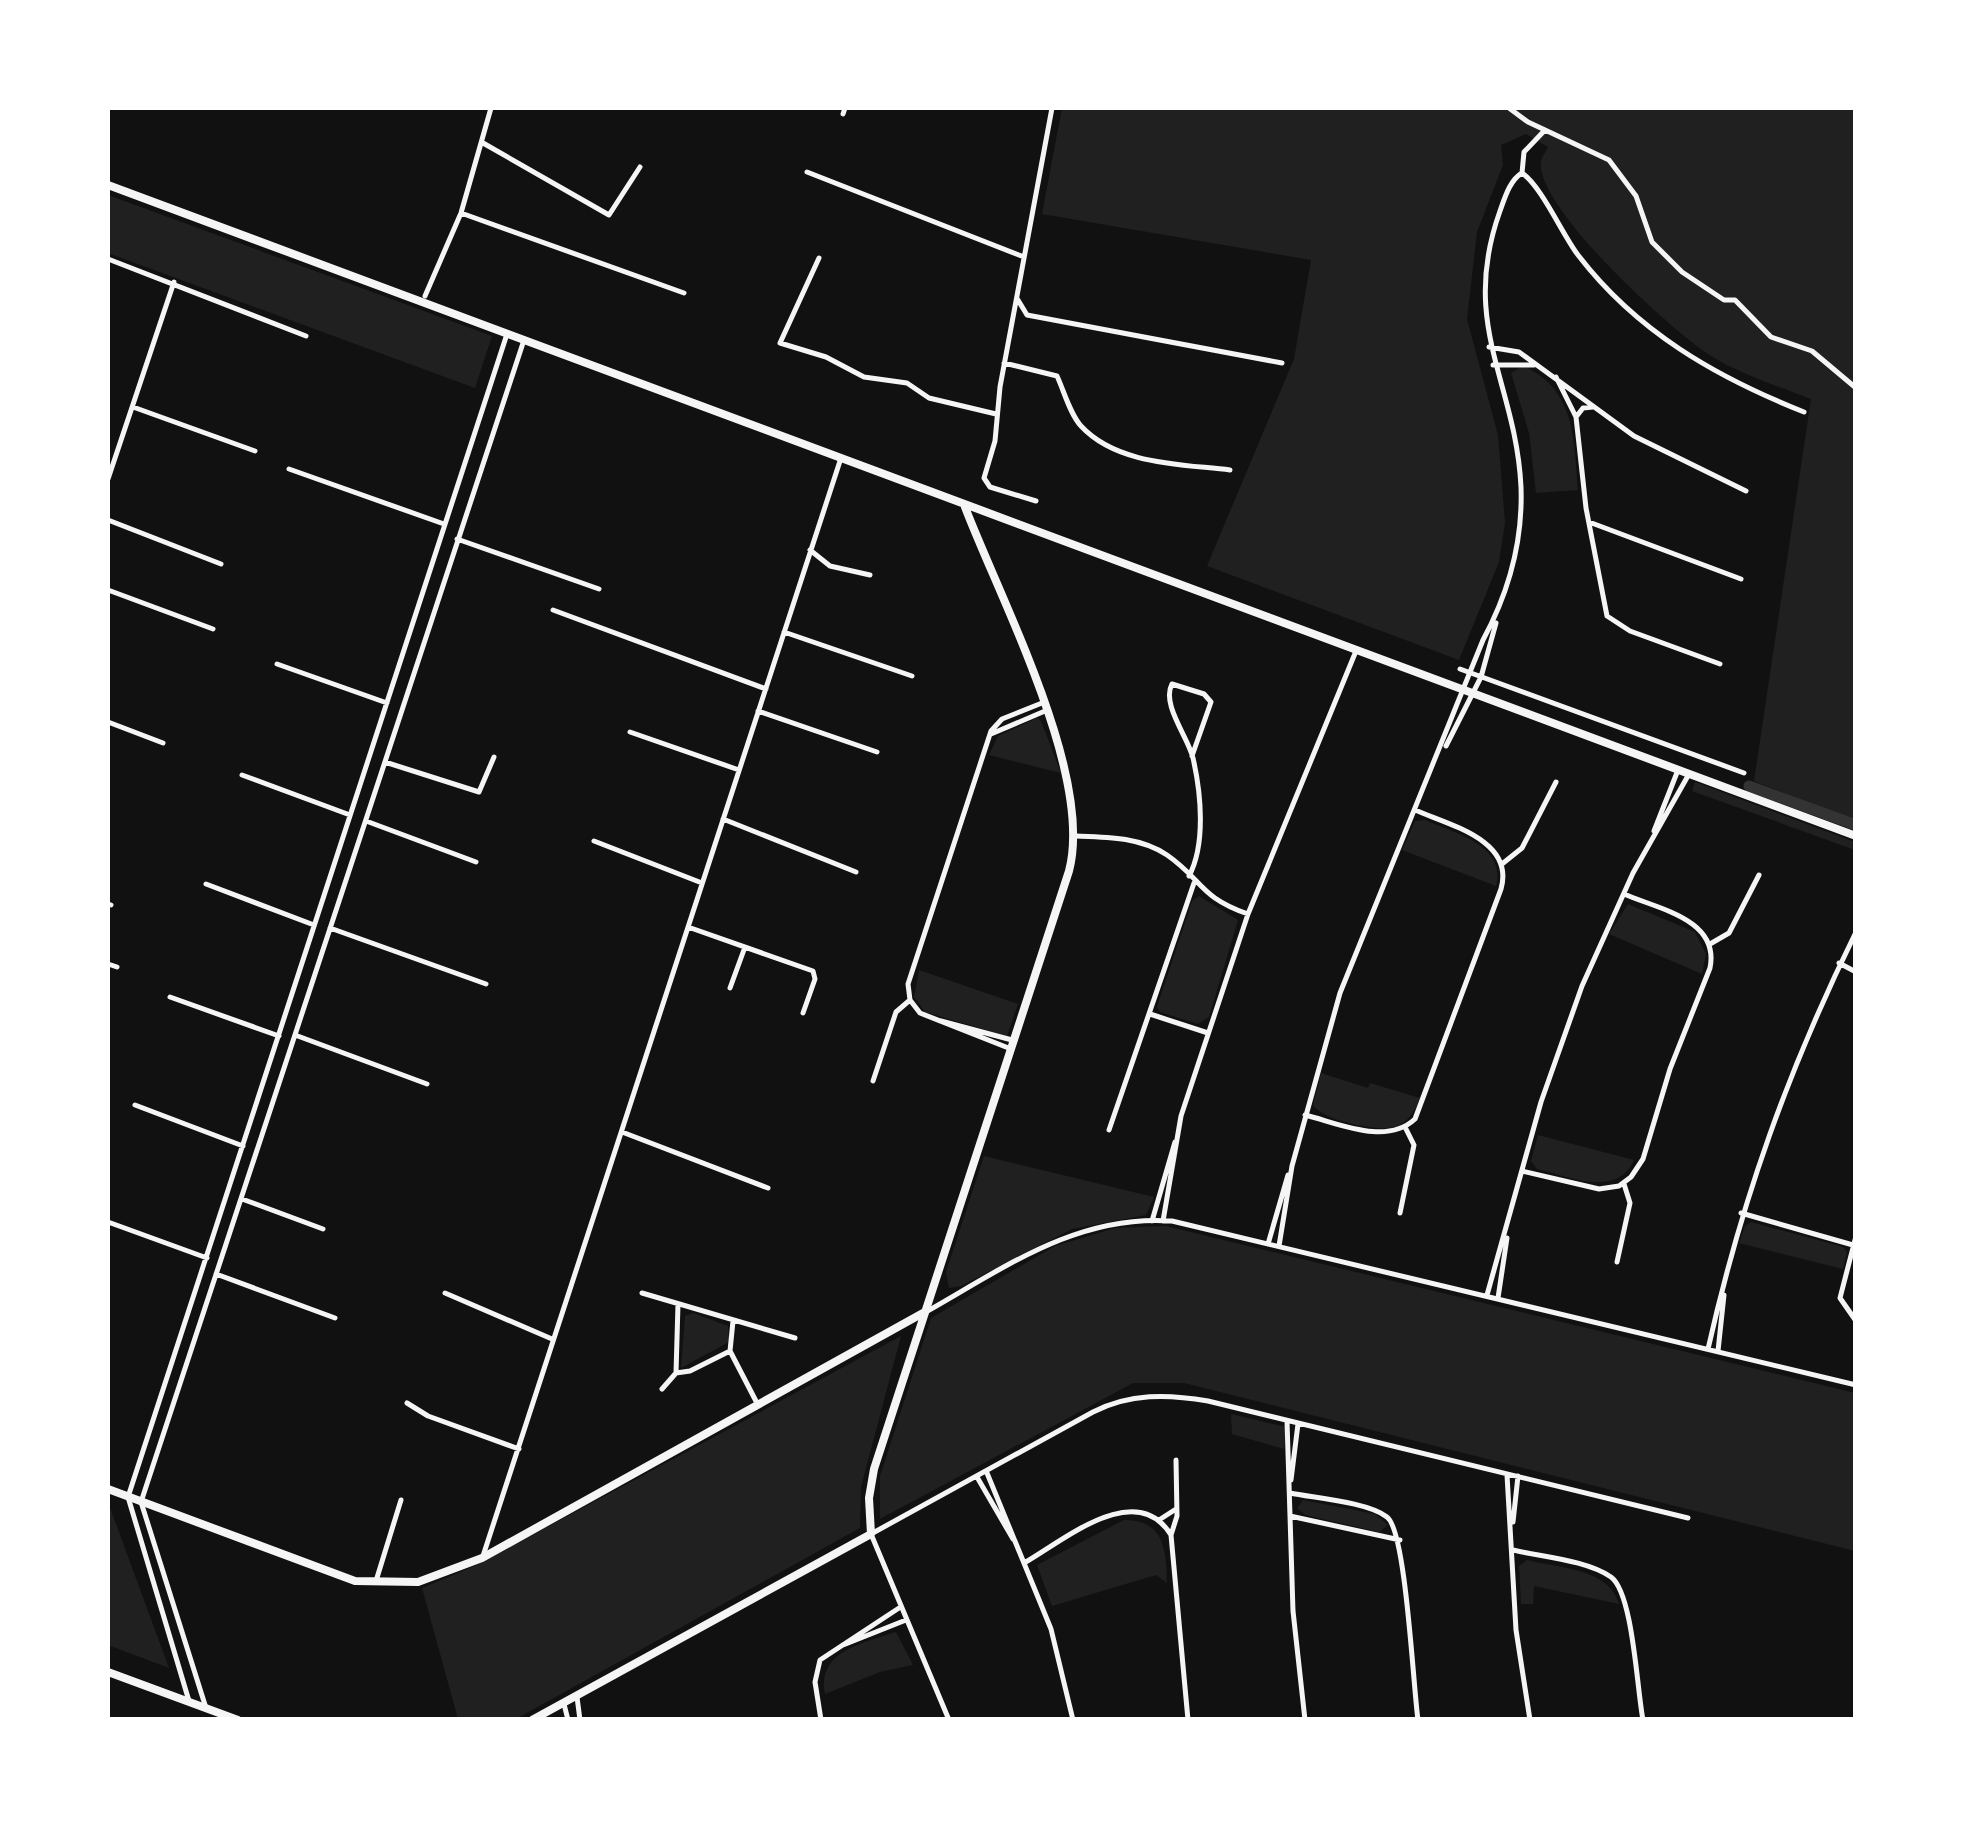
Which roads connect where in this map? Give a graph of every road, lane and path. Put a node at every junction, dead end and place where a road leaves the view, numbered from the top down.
1 (480, 108) edge
2 (1052, 108) edge
3 (1510, 108) edge
4 (490, 109) edge
5 (1544, 130) junction
6 (484, 143) junction
7 (640, 167) dead end
8 (807, 172) dead end
9 (1522, 173) junction
10 (108, 185) edge
11 (461, 213) junction
12 (1024, 257) junction
13 (108, 258) edge
14 (819, 258) dead end
15 (174, 282) junction
16 (684, 293) dead end
17 (425, 296) dead end
18 (1017, 299) junction
19 (507, 334) junction
20 (306, 336) dead end
21 (524, 340) junction
22 (1489, 347) junction
23 (1004, 363) junction
24 (1282, 363) dead end
25 (1493, 365) junction
26 (1538, 366) junction
27 (1556, 377) junction
28 (1856, 388) edge
29 (1593, 407) junction
30 (133, 408) junction
31 (1804, 412) dead end
32 (996, 414) junction
33 (1576, 417) junction
34 (255, 452) dead end
35 (840, 461) junction
36 (289, 469) dead end
37 (1230, 470) dead end
38 (108, 479) edge
39 (456, 491) junction
40 (1746, 491) dead end
41 (472, 496) junction
42 (1036, 501) dead end
43 (965, 507) junction
44 (108, 520) edge
45 (1588, 522) junction
46 (444, 524) junction
47 (457, 539) junction
48 (810, 550) junction
49 (221, 564) dead end
50 (870, 575) dead end
51 (1741, 578) dead end
52 (598, 588) dead end
53 (108, 590) edge
54 (553, 610) dead end
55 (1496, 620) junction
56 (214, 629) dead end
57 (784, 632) junction
58 (1356, 651) junction
59 (277, 664) dead end
60 (1720, 664) dead end
61 (1460, 669) dead end
62 (1470, 673) junction
63 (912, 676) dead end
64 (1480, 677) junction
65 (766, 689) junction
66 (1463, 691) junction
67 (1473, 695) junction
68 (387, 703) junction
69 (1044, 707) junction
70 (758, 711) junction
71 (108, 722) edge
72 (630, 732) dead end
73 (163, 743) dead end
74 (877, 752) dead end
75 (1441, 752) junction
76 (494, 756) dead end
77 (1192, 756) junction
78 (384, 762) junction
79 (739, 770) junction
80 (1678, 770) junction
81 (1744, 773) dead end
82 (1689, 774) junction
83 (242, 775) dead end
84 (1556, 782) dead end
85 (1415, 810) junction
86 (350, 815) junction
87 (723, 819) junction
88 (365, 821) junction
89 (1653, 834) junction
90 (1076, 836) junction
91 (1856, 836) edge
92 (594, 841) dead end
93 (476, 862) dead end
94 (1502, 864) junction
95 (333, 867) junction
96 (348, 872) junction
97 (856, 872) dead end
98 (1759, 875) dead end
99 (1189, 876) junction
100 (702, 883) junction
101 (1194, 883) junction
102 (206, 884) dead end
103 (1623, 894) junction
104 (1248, 914) junction
105 (314, 925) junction
106 (688, 927) junction
107 (330, 928) junction
108 (1856, 932) edge
109 (1710, 944) junction
110 (745, 947) junction
111 (1839, 963) junction
112 (108, 964) edge
113 (117, 967) dead end
114 (1856, 972) edge
115 (486, 984) dead end
116 (730, 988) dead end
117 (170, 997) dead end
118 (910, 1000) junction
119 (803, 1013) dead end
120 (1148, 1013) junction
121 (1208, 1034) junction
122 (279, 1036) junction
123 (295, 1036) junction
124 (1012, 1045) junction
125 (873, 1081) dead end
126 (426, 1084) dead end
127 (135, 1105) dead end
128 (1304, 1115) junction
129 (1405, 1128) junction
130 (1109, 1130) dead end
131 (622, 1132) junction
132 (1176, 1140) junction
133 (243, 1146) junction
134 (1292, 1166) junction
135 (1522, 1171) junction
136 (232, 1179) junction
137 (246, 1184) junction
138 (1624, 1184) junction
139 (768, 1188) dead end
140 (241, 1199) junction
141 (1400, 1213) dead end
142 (1741, 1213) junction
143 (1152, 1221) junction
144 (1163, 1221) junction
145 (108, 1222) edge
146 (324, 1229) dead end
147 (1506, 1235) junction
148 (1856, 1236) edge
149 (1268, 1244) junction
150 (1853, 1244) junction
151 (1279, 1246) junction
152 (207, 1258) junction
153 (1617, 1262) dead end
154 (216, 1274) junction
155 (1724, 1292) junction
156 (445, 1293) dead end
157 (642, 1293) dead end
158 (1487, 1296) junction
159 (1498, 1298) junction
160 (678, 1304) junction
161 (923, 1313) junction
162 (335, 1318) dead end
163 (733, 1320) junction
164 (1856, 1320) edge
165 (795, 1338) dead end
166 (554, 1339) junction
167 (1708, 1349) junction
168 (730, 1351) junction
169 (1718, 1351) junction
170 (676, 1373) junction
171 (1856, 1385) edge
172 (662, 1388) dead end
173 (407, 1403) dead end
174 (758, 1405) junction
175 (1287, 1422) junction
176 (1298, 1424) junction
177 (519, 1448) junction
178 (1176, 1460) dead end
179 (986, 1472) junction
180 (1507, 1473) junction
181 (1518, 1476) junction
182 (977, 1477) junction
183 (1290, 1483) junction
184 (108, 1489) edge
185 (1290, 1493) junction
186 (128, 1497) junction
187 (400, 1500) dead end
188 (141, 1502) junction
189 (1176, 1506) junction
190 (1290, 1516) junction
191 (1688, 1518) dead end
192 (1159, 1520) junction
193 (1513, 1522) junction
194 (870, 1534) junction
195 (1171, 1536) junction
196 (1400, 1540) junction
197 (1017, 1546) junction
198 (1513, 1550) junction
199 (482, 1558) junction
200 (1024, 1563) junction
201 (375, 1584) junction
202 (900, 1608) junction
203 (906, 1620) junction
204 (836, 1647) junction
205 (108, 1672) edge
206 (577, 1697) junction
207 (188, 1701) junction
208 (564, 1704) junction
209 (206, 1708) junction
210 (238, 1720) edge
211 (532, 1720) edge
212 (568, 1720) edge
213 (580, 1720) edge
214 (821, 1720) edge
215 (949, 1720) edge
216 (1073, 1720) edge
217 (1188, 1720) edge
218 (1305, 1720) edge
219 (1418, 1720) edge
220 (1530, 1720) edge
221 (1643, 1720) edge

1 - 4 street
2 - 12 street
3 - 5 street
4 - 6 street
5 - 9 street
5 - 28 street
6 - 7 street
6 - 11 street
8 - 12 street
9 - 22 street
9 - 31 street
10 - 19 street
11 - 16 street
11 - 17 street
12 - 18 street
13 - 15 street
14 - 32 street
15 - 20 street
15 - 30 street
18 - 23 street
18 - 24 street
19 - 21 street
19 - 39 street
21 - 35 street
21 - 41 street
22 - 25 street
22 - 26 street
23 - 32 street
23 - 37 street
25 - 26 street
25 - 55 street
26 - 27 street
27 - 29 street
27 - 33 street
29 - 33 street
29 - 40 street
30 - 34 street
30 - 38 street
32 - 42 street
33 - 45 street
35 - 43 street
35 - 48 street
36 - 46 street
39 - 41 street
39 - 46 street
41 - 47 street
43 - 58 street
43 - 69 street
44 - 49 street
45 - 51 street
45 - 60 street
46 - 68 street
47 - 52 street
47 - 78 street
48 - 50 street
48 - 57 street
53 - 56 street
54 - 65 street
55 - 62 street
55 - 64 street
57 - 63 street
57 - 65 street
58 - 66 street
58 - 104 street
59 - 68 street
61 - 62 street
62 - 64 street
62 - 66 street
64 - 67 street
64 - 81 street
65 - 70 street
66 - 67 street
66 - 75 street
67 - 75 street
67 - 80 street
68 - 86 street
69 - 90 street
69 - 118 street
70 - 74 street
70 - 79 street
71 - 73 street
72 - 79 street
75 - 85 street
76 - 78 street
77 - 77 street
77 - 99 street
78 - 88 street
79 - 87 street
80 - 82 street
80 - 89 street
82 - 89 street
82 - 91 street
83 - 86 street
84 - 94 street
85 - 94 street
85 - 128 street
86 - 95 street
87 - 97 street
87 - 100 street
88 - 93 street
88 - 96 street
89 - 103 street
90 - 99 street
90 - 124 street
92 - 100 street
94 - 129 street
95 - 96 street
95 - 105 street
96 - 107 street
98 - 109 street
99 - 101 street
100 - 106 street
101 - 104 street
101 - 120 street
102 - 105 street
103 - 109 street
103 - 135 street
104 - 121 street
105 - 122 street
106 - 110 street
106 - 131 street
107 - 115 street
107 - 123 street
108 - 111 street
109 - 138 street
110 - 116 street
110 - 119 street
111 - 114 street
111 - 142 street
112 - 113 street
117 - 122 street
118 - 124 street
118 - 125 street
120 - 121 street
120 - 130 street
121 - 132 street
122 - 133 street
123 - 126 street
123 - 137 street
124 - 161 street
127 - 133 street
128 - 129 street
128 - 134 street
129 - 141 street
131 - 139 street
131 - 166 street
132 - 143 street
132 - 144 street
133 - 136 street
134 - 149 street
134 - 151 street
135 - 138 street
135 - 147 street
136 - 137 street
136 - 152 street
137 - 140 street
138 - 153 street
140 - 146 street
140 - 154 street
142 - 150 street
142 - 155 street
143 - 144 street
143 - 161 street
144 - 149 street
145 - 152 street
147 - 158 street
147 - 159 street
148 - 150 street
149 - 151 street
150 - 164 street
151 - 158 street
152 - 186 street
154 - 162 street
154 - 188 street
155 - 167 street
155 - 169 street
156 - 166 street
157 - 160 street
158 - 159 street
159 - 167 street
160 - 163 street
160 - 170 street
161 - 174 street
161 - 194 street
163 - 165 street
163 - 168 street
166 - 177 street
167 - 169 street
168 - 170 street
168 - 174 street
169 - 171 street
170 - 172 street
173 - 177 street
174 - 199 street
175 - 176 street
175 - 179 street
175 - 183 street
176 - 180 street
176 - 183 street
177 - 199 street
178 - 189 street
179 - 182 street
179 - 197 street
180 - 181 street
180 - 193 street
181 - 191 street
181 - 193 street
182 - 194 street
182 - 197 street
183 - 185 street
184 - 186 street
185 - 190 street
185 - 196 street
186 - 188 street
186 - 207 street
187 - 201 street
188 - 201 street
188 - 209 street
189 - 192 street
189 - 195 street
190 - 196 street
190 - 218 street
192 - 195 street
192 - 200 street
193 - 198 street
194 - 202 street
194 - 206 street
195 - 217 street
196 - 219 street
197 - 200 street
198 - 220 street
198 - 221 street
199 - 201 street
200 - 216 street
202 - 203 street
202 - 204 street
203 - 204 street
203 - 215 street
204 - 214 street
205 - 207 street
206 - 208 street
206 - 213 street
207 - 209 street
208 - 211 street
208 - 212 street
209 - 210 street

